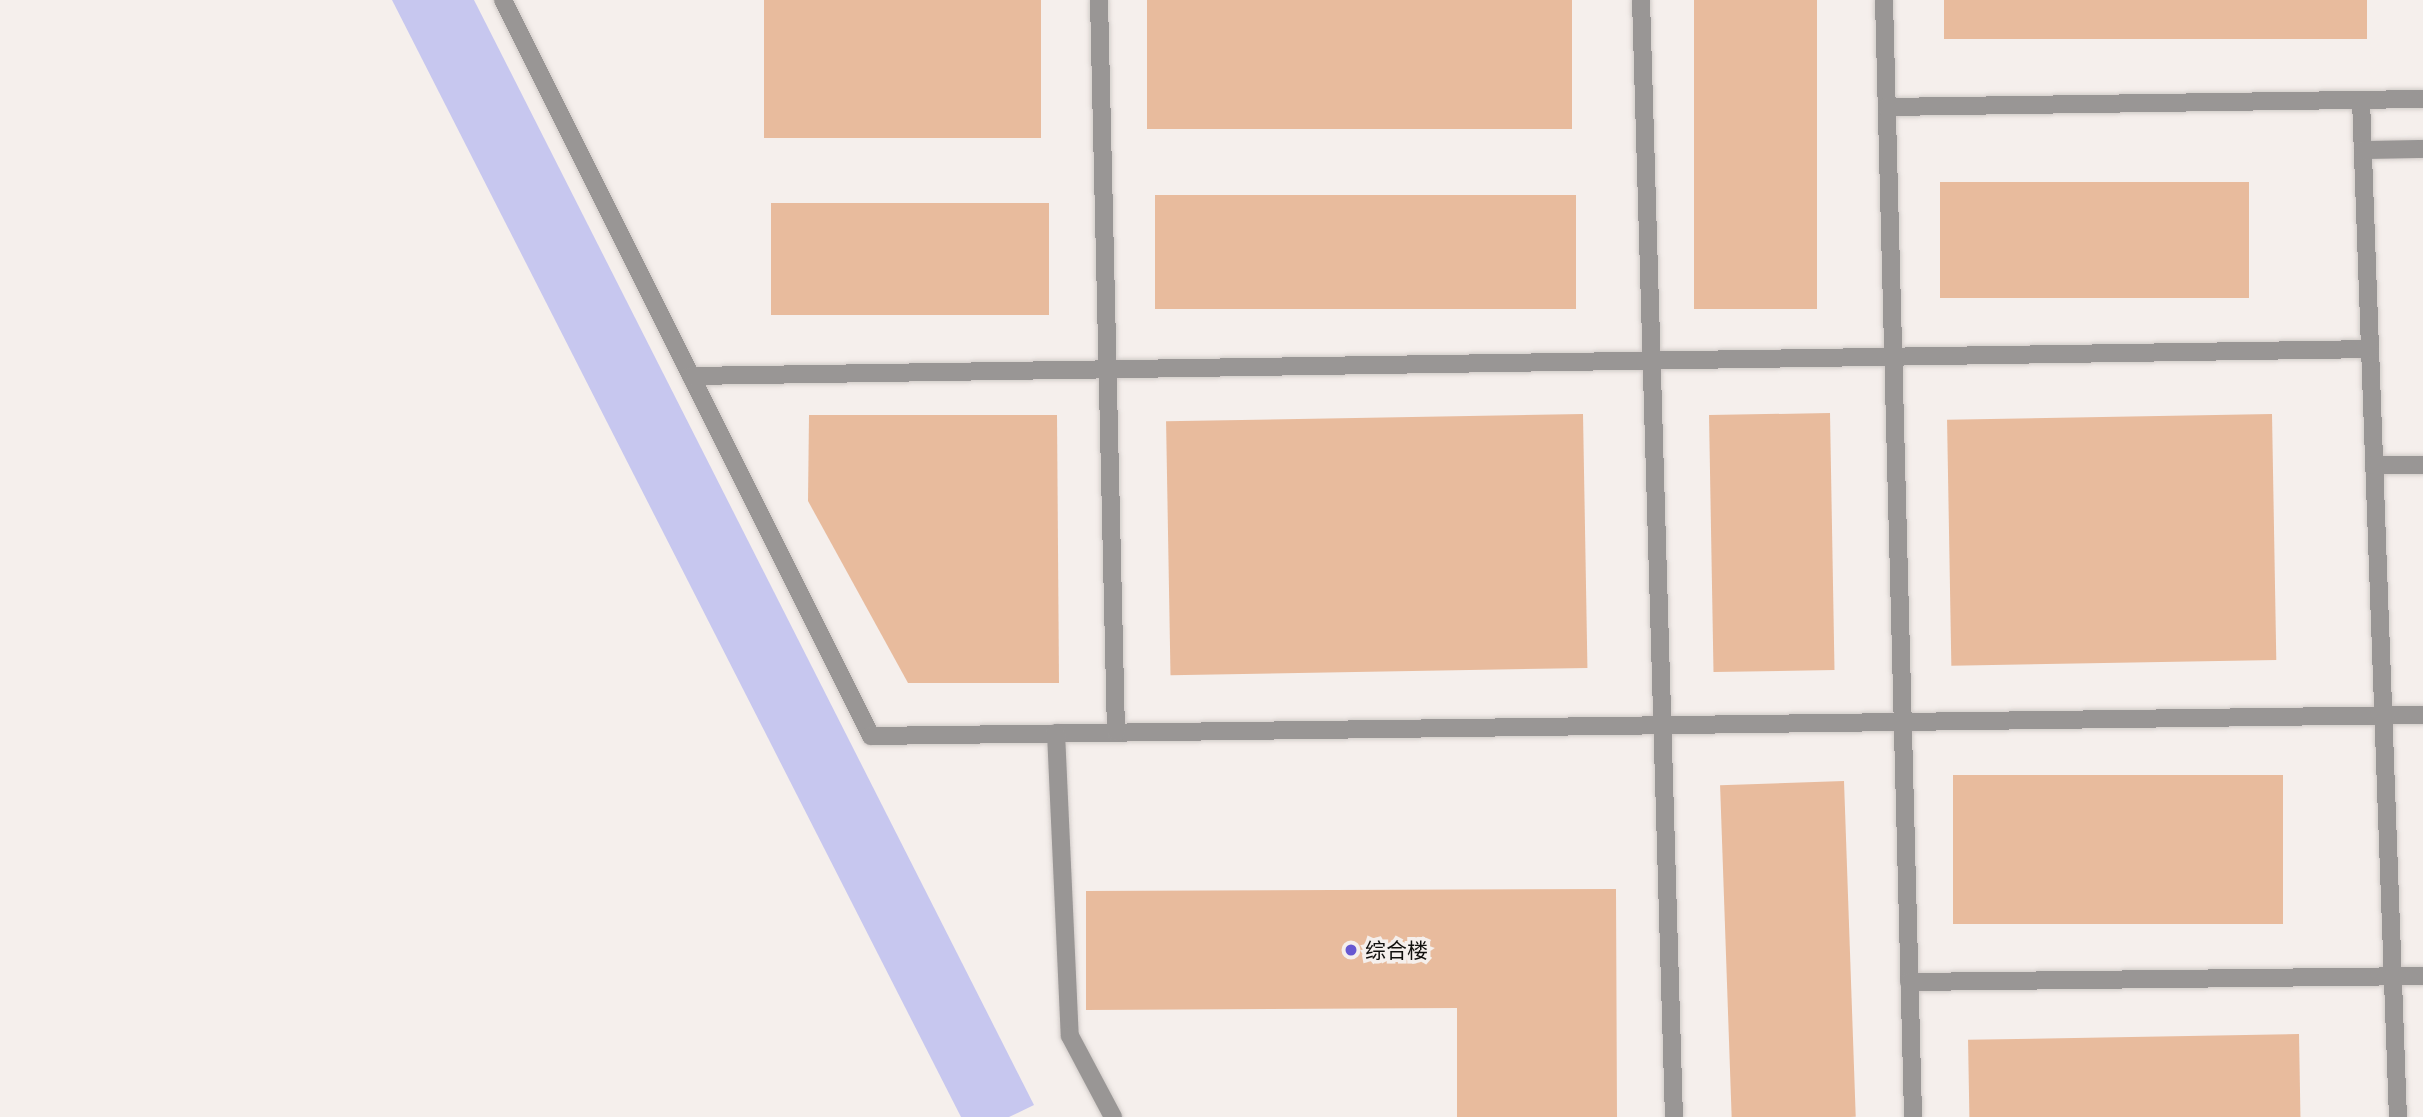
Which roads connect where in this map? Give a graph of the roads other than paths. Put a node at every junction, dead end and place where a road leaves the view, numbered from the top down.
1 (503, 0) edge
2 (1099, 0) edge
3 (1641, 0) edge
4 (1884, 0) edge
5 (2423, 99) edge
6 (2361, 100) junction
7 (1887, 107) junction
8 (2423, 149) edge
9 (2363, 150) junction
10 (2370, 349) junction
11 (1893, 356) junction
12 (1652, 361) junction
13 (1108, 369) junction
14 (691, 376) junction
15 (2374, 465) junction
16 (2423, 465) edge
17 (2423, 715) edge
18 (2383, 716) junction
19 (1903, 722) junction
20 (1662, 725) junction
21 (1116, 732) junction
22 (1056, 733) junction
23 (2392, 976) junction
24 (2423, 976) edge
25 (1909, 982) junction
26 (1108, 1115) edge
27 (1674, 1117) edge
28 (1913, 1117) edge
29 (2398, 1117) edge

1 - 14 lane
2 - 13 lane
3 - 12 lane
4 - 7 lane
5 - 6 lane
6 - 7 lane
6 - 9 lane
7 - 11 lane
8 - 9 lane
9 - 10 lane
10 - 11 lane
10 - 15 lane
11 - 12 lane
11 - 19 lane
12 - 13 lane
12 - 20 lane
13 - 14 lane
13 - 21 lane
14 - 22 lane
15 - 16 lane
15 - 18 lane
17 - 18 lane
18 - 19 lane
18 - 23 lane
19 - 20 lane
19 - 25 lane
20 - 21 lane
20 - 27 lane
21 - 22 lane
22 - 26 lane
23 - 24 lane
23 - 25 lane
23 - 29 lane
25 - 28 lane

